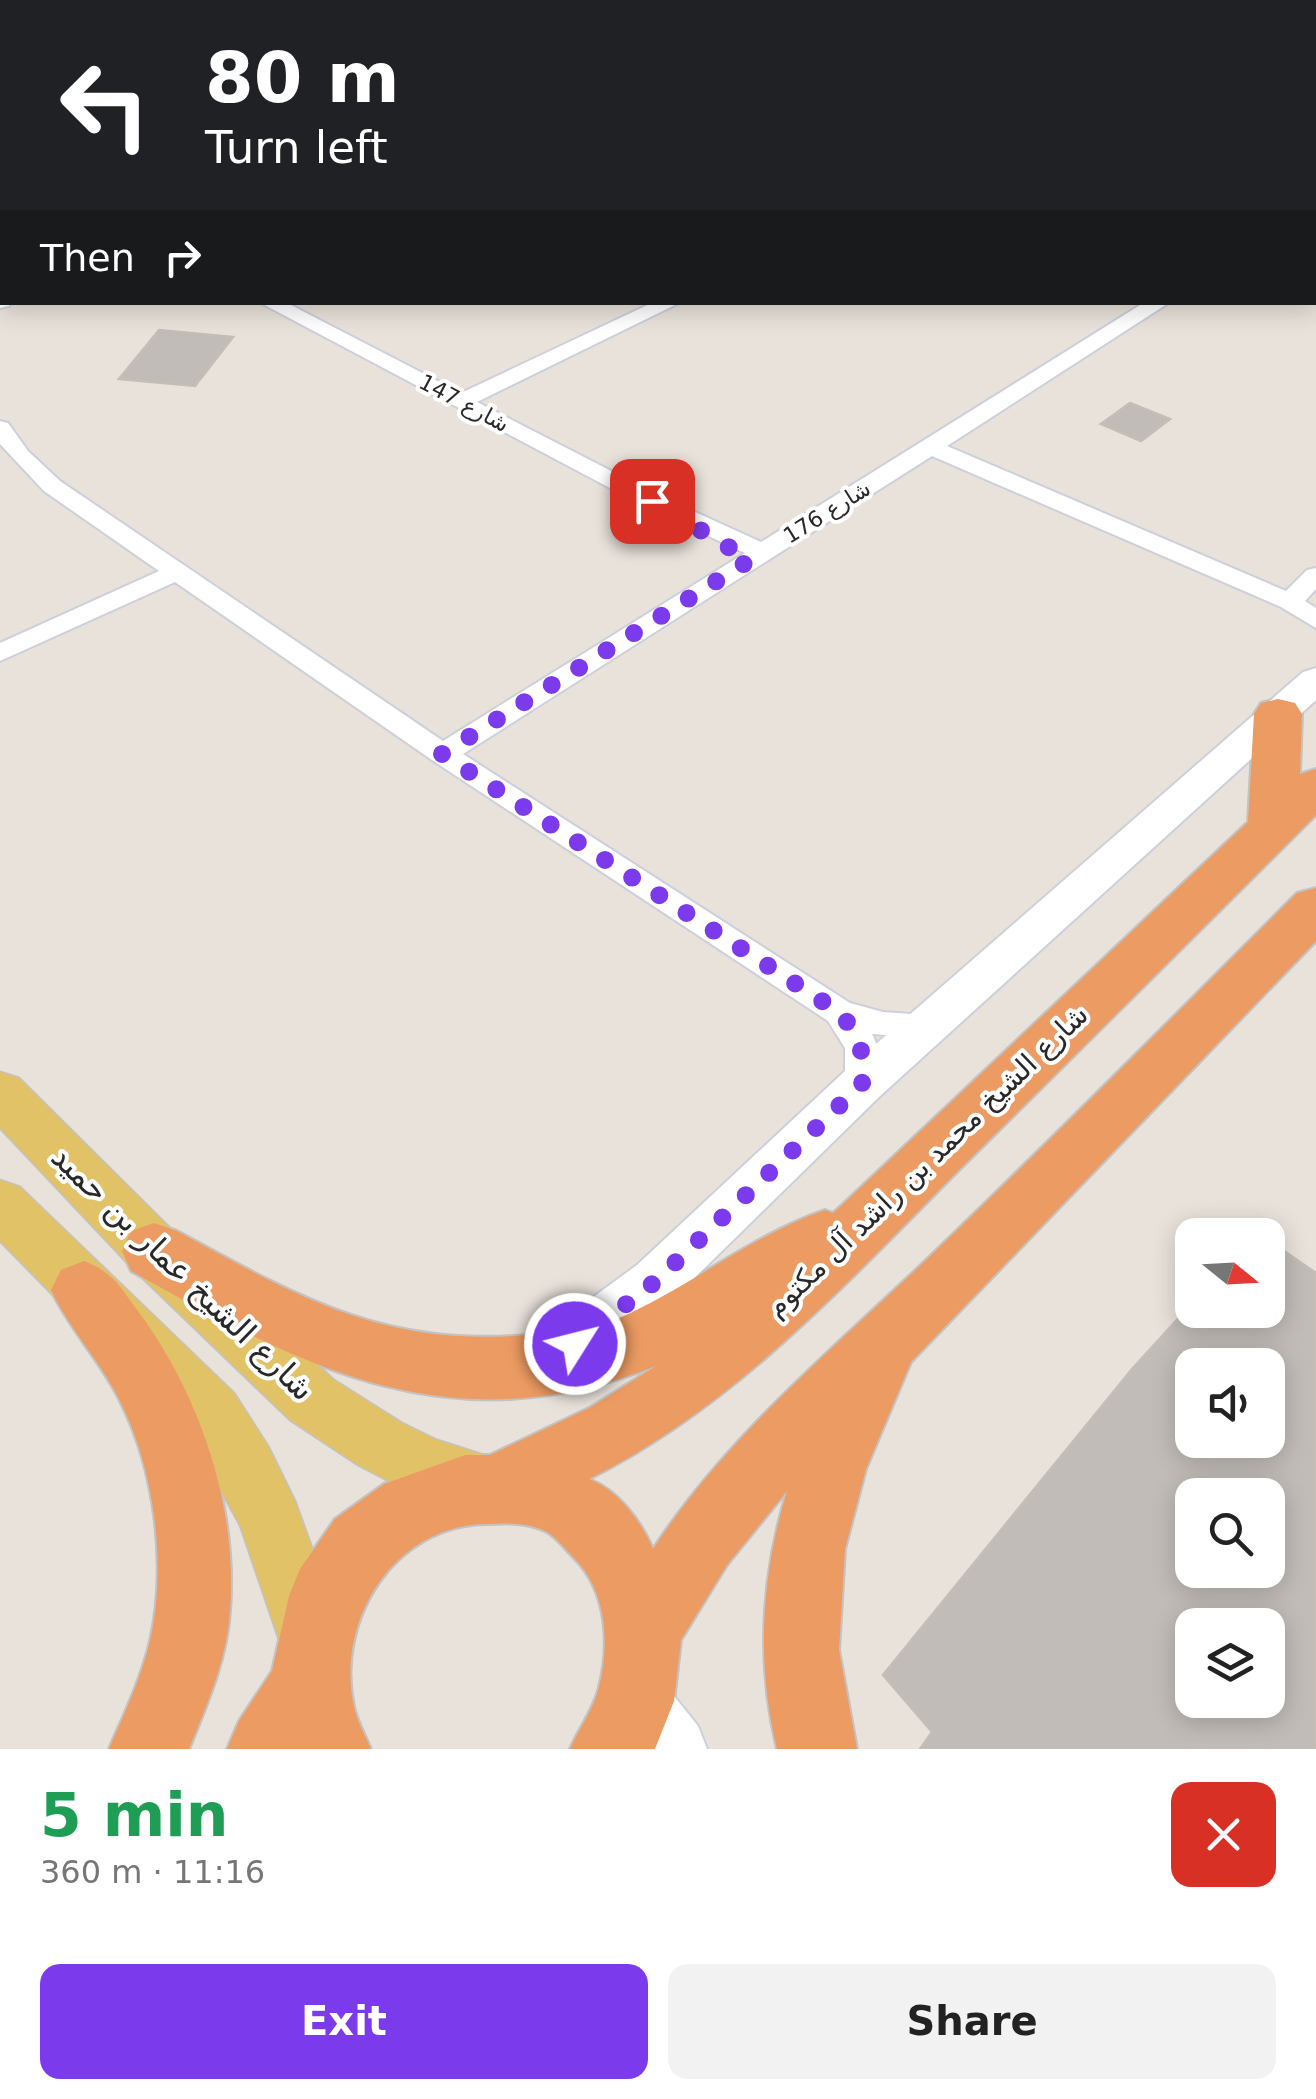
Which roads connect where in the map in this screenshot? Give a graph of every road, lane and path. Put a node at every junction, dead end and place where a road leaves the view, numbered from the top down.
1 (277, 305) edge
2 (666, 305) edge
3 (1155, 305) edge
4 (467, 405) junction
5 (0, 428) edge
6 (936, 443) junction
7 (757, 556) junction
8 (170, 568) junction
9 (1316, 575) edge
10 (1307, 611) edge
11 (0, 653) edge
12 (1316, 680) edge
13 (1278, 714) junction
14 (442, 754) junction
15 (1316, 786) edge
16 (1273, 829) junction
17 (1316, 907) edge
18 (839, 1012) junction
19 (928, 1026) junction
20 (862, 1084) junction
21 (0, 1093) edge
22 (0, 1204) edge
23 (864, 1224) junction
24 (154, 1251) junction
25 (84, 1290) junction
26 (893, 1332) junction
27 (542, 1365) junction
28 (494, 1485) junction
29 (318, 1691) edge
30 (641, 1707) edge
31 (148, 1737) edge
32 (266, 1749) edge
33 (817, 1749) edge

1 - 4 street, شارع 147
2 - 4 street
3 - 6 street, شارع 176
4 - 7 street, شارع 147
5 - 8 street
6 - 7 street, شارع 176
6 - 10 street
7 - 14 street, شارع 176
8 - 11 street
8 - 14 street
9 - 10 street
12 - 13 street
13 - 16 highway
13 - 19 street
14 - 18 street
15 - 16 highway, شارع الشيخ محمد بن راشد آل مكتوم
16 - 23 highway, شارع الشيخ محمد بن راشد آل مكتوم
17 - 26 highway
18 - 19 street
18 - 20 street
19 - 20 street
20 - 27 street
21 - 24 main road, شارع الشيخ عمار بن حميد
22 - 25 main road
23 - 27 highway
23 - 28 highway, شارع الشيخ محمد بن راشد آل مكتوم
24 - 27 highway
24 - 28 main road, شارع الشيخ عمار بن حميد
25 - 29 main road
25 - 31 highway
26 - 30 highway
26 - 33 highway
28 - 29 highway
28 - 30 highway
29 - 32 highway

